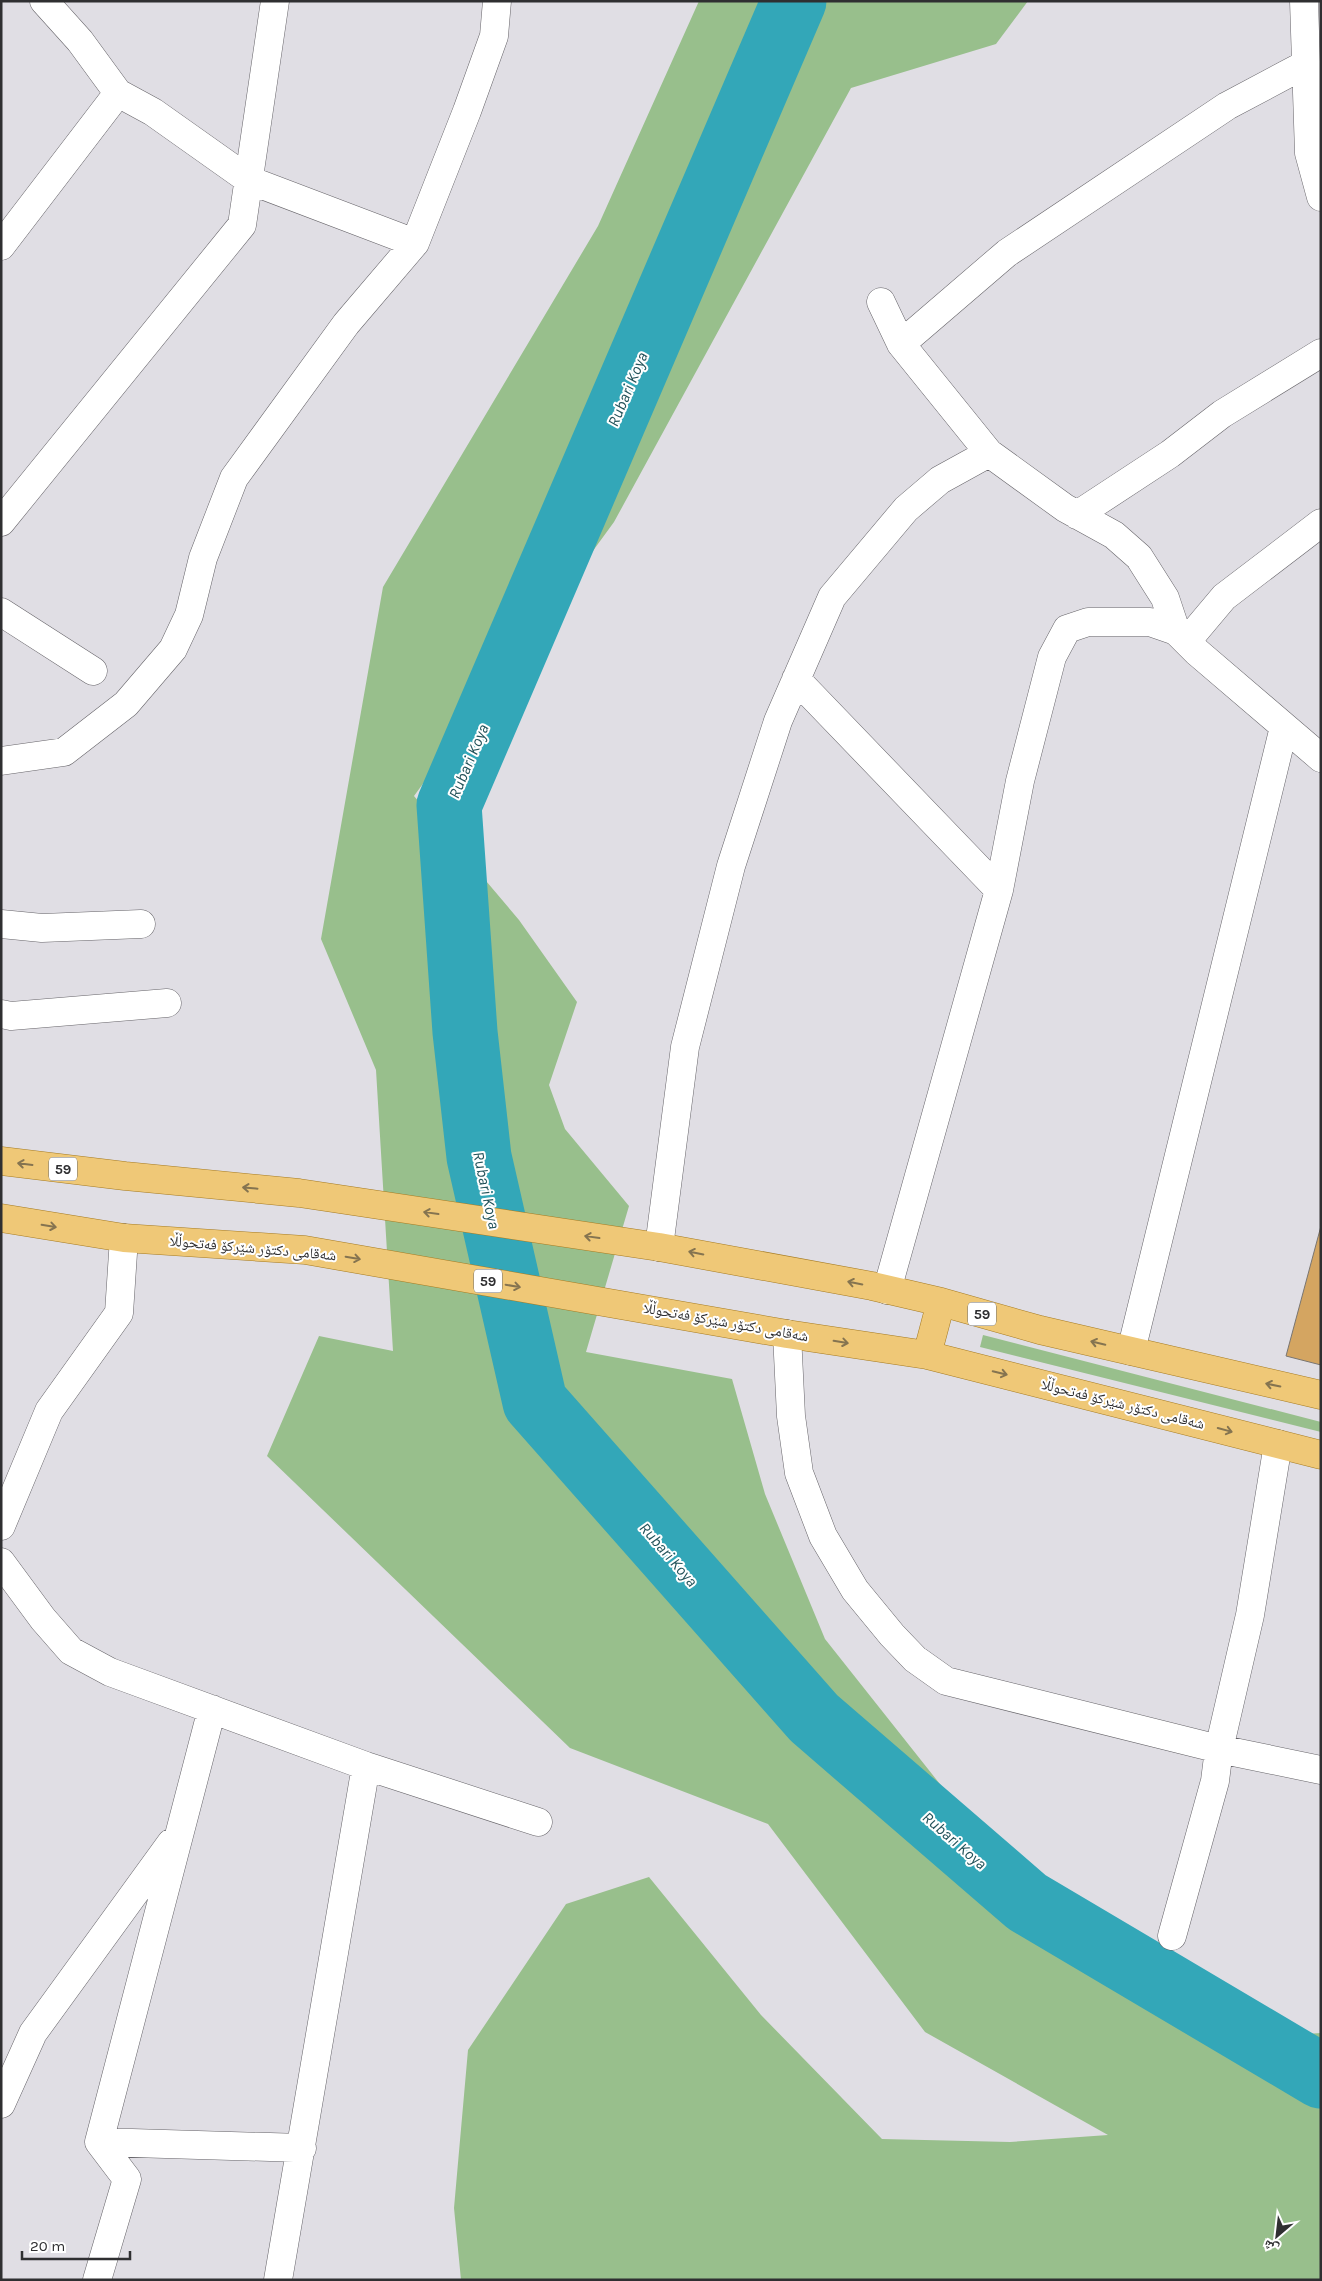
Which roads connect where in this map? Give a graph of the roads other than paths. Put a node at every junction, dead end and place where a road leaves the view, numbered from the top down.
1 (44, 1) edge
2 (275, 1) edge
3 (497, 1) edge
4 (1304, 1) edge
5 (1306, 64) junction
6 (118, 93) junction
7 (249, 180) junction
8 (1321, 197) edge
9 (415, 243) junction
10 (1, 246) edge
11 (881, 302) dead end
12 (902, 344) junction
13 (1321, 353) edge
14 (989, 453) junction
15 (1077, 515) junction
16 (1, 522) edge
17 (1321, 523) edge
18 (1, 612) edge
19 (1182, 636) junction
20 (93, 671) dead end
21 (796, 679) junction
22 (1284, 726) junction
23 (1321, 758) edge
24 (1, 761) edge
25 (999, 890) junction
26 (1, 924) edge
27 (141, 924) dead end
28 (168, 1003) dead end
29 (1, 1014) edge
30 (1, 1161) edge
31 (1, 1218) edge
32 (124, 1238) junction
33 (650, 1245) junction
34 (887, 1290) junction
35 (941, 1302) junction
36 (787, 1334) junction
37 (1131, 1351) junction
38 (927, 1355) junction
39 (1321, 1395) edge
40 (1278, 1444) junction
41 (1321, 1455) edge
42 (1, 1526) edge
43 (1, 1562) edge
44 (212, 1710) junction
45 (1219, 1749) junction
46 (366, 1766) junction
47 (1321, 1770) edge
48 (538, 1822) dead end
49 (181, 1830) junction
50 (1172, 1936) dead end
51 (1, 2104) edge
52 (99, 2142) junction
53 (302, 2148) junction
54 (98, 2280) edge
55 (278, 2280) edge

1 - 6 street
2 - 7 street
3 - 9 street
4 - 5 street
5 - 8 street
5 - 12 street
6 - 7 street
6 - 10 street
7 - 9 street
7 - 16 street
9 - 24 street
11 - 12 street
12 - 14 street
13 - 15 street
14 - 15 street
14 - 21 street
15 - 19 street
17 - 19 street
18 - 20 street
19 - 22 street
19 - 25 street
21 - 25 street
21 - 33 street
22 - 23 street
22 - 37 street
25 - 34 street
26 - 27 street
28 - 29 street
33 -> 30 main road, 59
31 -> 32 main road, 59
32 -> 36 main road, شەقامی دکتۆر شێرکۆ فەتحوڵڵا / 59
32 - 42 street
34 -> 33 main road, 59
34 - 35 main road, 59
37 -> 35 main road, 59
35 - 38 main road
36 -> 38 main road, شەقامی دکتۆر شێرکۆ فەتحوڵڵا / 59
36 - 45 street
39 -> 37 main road, 59
38 -> 40 main road, شەقامی دکتۆر شێرکۆ فەتحوڵڵا / 59
40 - 41 main road, شەقامی دکتۆر شێرکۆ فەتحوڵڵا / 59
40 - 45 street
43 - 44 street
44 - 46 street
44 - 49 street
45 - 47 street
45 - 50 street
46 - 48 street
46 - 53 street
49 - 51 street
49 - 52 street
52 - 53 street
52 - 54 street
53 - 55 street

